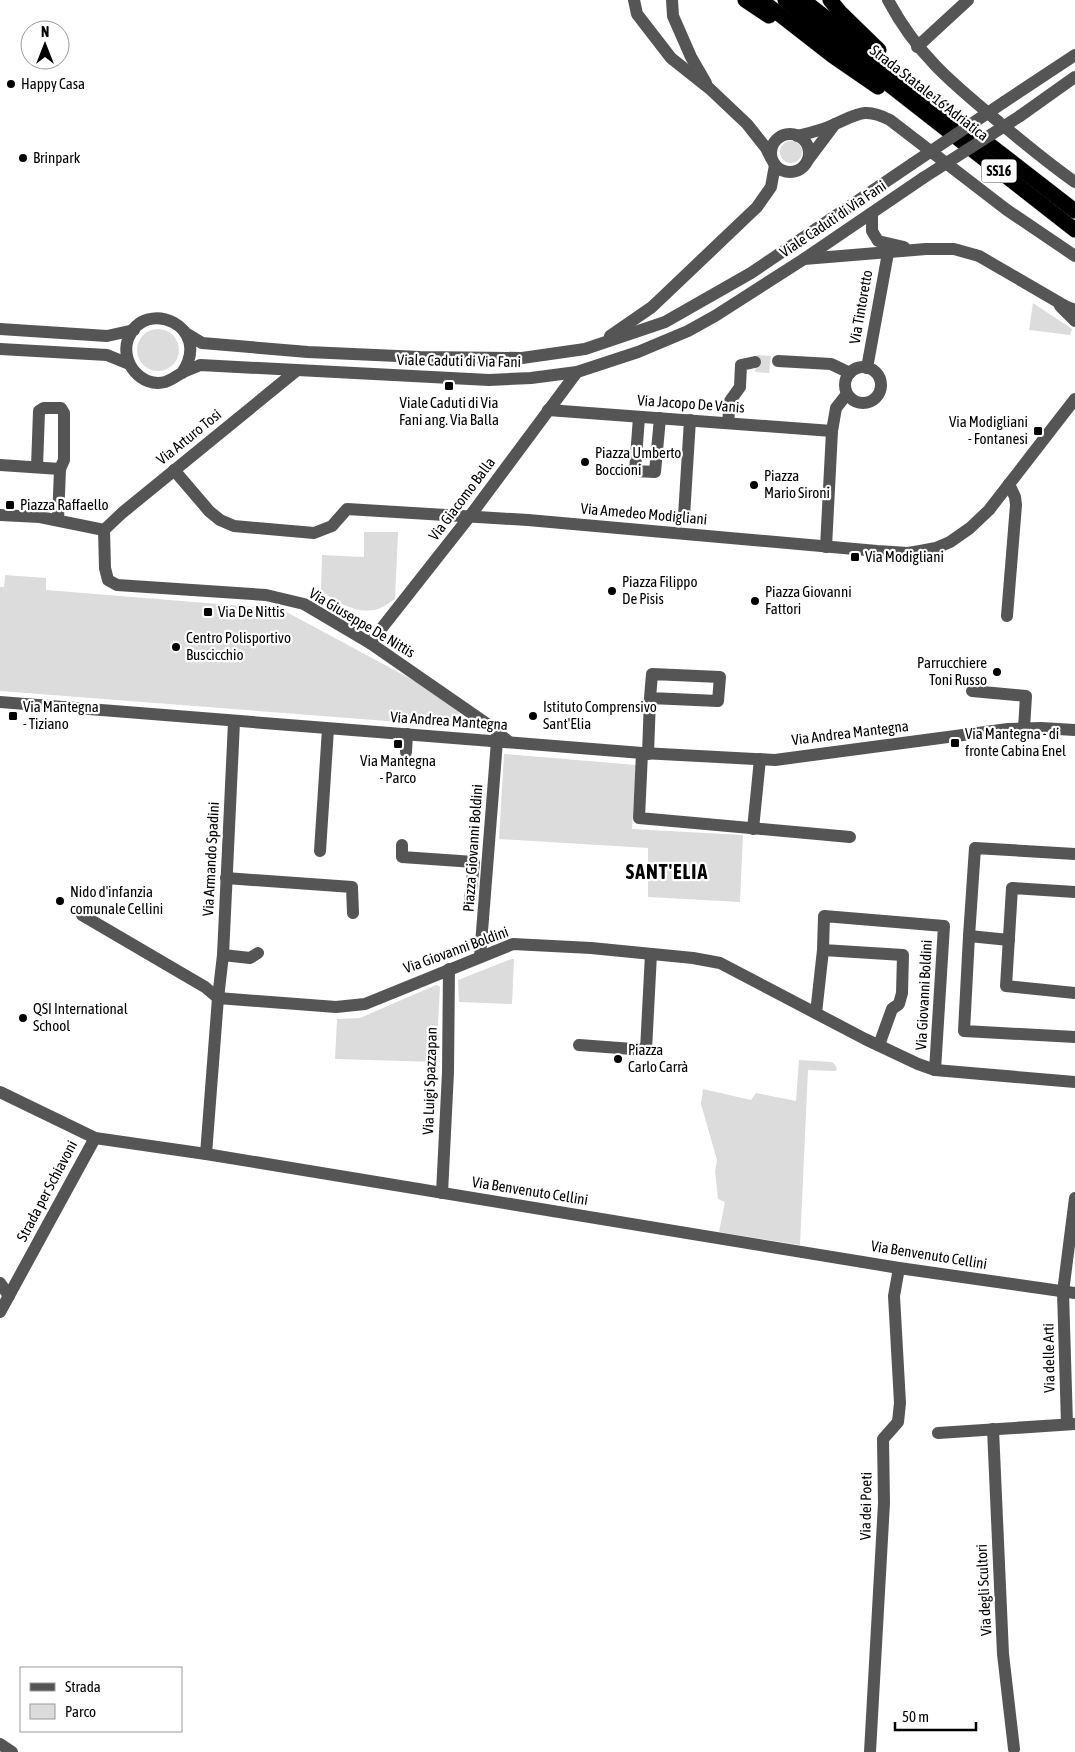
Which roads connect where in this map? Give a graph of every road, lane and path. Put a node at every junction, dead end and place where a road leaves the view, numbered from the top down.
1 (634, 0) edge
2 (672, 0) edge
3 (745, 0) edge
4 (761, 0) edge
5 (786, 0) edge
6 (802, 0) edge
7 (830, 0) edge
8 (888, 0) edge
9 (968, 0) edge
10 (917, 47) junction
11 (1075, 55) edge
12 (833, 56) junction
13 (1075, 77) edge
14 (710, 89) junction
15 (928, 106) junction
16 (747, 124) junction
17 (835, 124) junction
18 (782, 136) junction
19 (797, 136) junction
20 (808, 160) junction
21 (773, 161) junction
22 (1075, 182) edge
23 (1075, 212) edge
24 (872, 213) junction
25 (1075, 230) edge
26 (926, 249) junction
27 (888, 253) junction
28 (1075, 256) edge
29 (804, 258) junction
30 (1055, 300) junction
31 (1075, 310) edge
32 (1075, 322) edge
33 (0, 329) edge
34 (134, 330) junction
35 (187, 334) junction
36 (599, 344) junction
37 (0, 349) edge
38 (778, 361) dead end
39 (755, 362) dead end
40 (129, 364) junction
41 (867, 368) junction
42 (296, 371) junction
43 (577, 372) junction
44 (182, 373) junction
45 (850, 373) junction
46 (847, 394) junction
47 (1075, 399) edge
48 (548, 410) junction
49 (639, 417) junction
50 (660, 418) junction
51 (690, 420) junction
52 (728, 423) junction
53 (832, 431) junction
54 (0, 465) edge
55 (37, 467) junction
56 (60, 469) junction
57 (174, 470) junction
58 (1009, 484) junction
59 (0, 515) edge
60 (470, 516) junction
61 (684, 516) dead end
62 (58, 520) junction
63 (104, 530) junction
64 (826, 547) junction
65 (1007, 616) dead end
66 (370, 643) junction
67 (972, 691) dead end
68 (650, 698) junction
69 (0, 702) edge
70 (234, 722) junction
71 (1024, 728) junction
72 (328, 729) junction
73 (1075, 730) edge
74 (406, 734) junction
75 (503, 742) junction
76 (406, 752) dead end
77 (645, 753) junction
78 (760, 759) junction
79 (753, 829) junction
80 (850, 837) dead end
81 (402, 845) dead end
82 (320, 851) dead end
83 (1075, 854) edge
84 (226, 878) junction
85 (1075, 892) edge
86 (470, 901) dead end
87 (353, 913) dead end
88 (82, 915) dead end
89 (969, 936) junction
90 (1009, 940) junction
91 (823, 950) junction
92 (258, 953) dead end
93 (651, 954) junction
94 (223, 955) junction
95 (480, 957) junction
96 (449, 969) junction
97 (1075, 993) edge
98 (218, 998) junction
99 (816, 1013) junction
100 (1075, 1037) edge
101 (579, 1045) dead end
102 (879, 1045) junction
103 (936, 1070) junction
104 (1075, 1082) edge
105 (0, 1092) edge
106 (95, 1138) junction
107 (206, 1154) junction
108 (442, 1193) junction
109 (1075, 1198) edge
110 (899, 1268) junction
111 (0, 1283) edge
112 (1069, 1293) edge
113 (8, 1296) junction
114 (0, 1312) edge
115 (1071, 1424) edge
116 (993, 1429) junction
117 (938, 1433) dead end
118 (0, 1744) edge
119 (1014, 1749) dead end
120 (12, 1752) edge
121 (870, 1752) edge

1 - 14 street
2 - 14 street
3 - 12 highway
4 - 12 highway
5 - 15 highway, Strada Statale 16 Adriatica / SS16
6 - 15 highway, Strada Statale 16 Adriatica / SS16
7 - 15 highway
8 - 10 street
9 - 10 street
10 - 22 street
11 - 36 street, Viale Caduti di Via Fani, bridge
12 - 15 highway
13 - 24 street, Viale Caduti di Via Fani, bridge
14 - 16 street
15 - 23 highway, Strada Statale 16 Adriatica / SS16
15 - 25 highway, Strada Statale 16 Adriatica / SS16
16 - 18 street
16 - 21 street
17 - 19 street
17 - 20 street
17 - 28 street
18 - 19 street
18 - 21 street
19 - 20 street
20 - 21 street
21 - 36 street
24 - 26 street
24 - 29 street, Viale Caduti di Via Fani
26 - 27 street
26 - 30 street
27 - 29 street
27 - 41 street, Via Tintoretto
29 - 43 street, Viale Caduti di Via Fani
30 - 31 street
30 - 32 street
33 - 34 street, Viale Caduti di Via Fani
34 - 35 street, Viale Caduti di Via Fani
34 - 40 street
35 - 36 street, Viale Caduti di Via Fani
35 - 44 street
37 - 40 street, Viale Caduti di Via Fani
38 - 45 street
39 - 52 street
40 - 44 street, Viale Caduti di Via Fani
41 - 45 street
41 - 46 street
42 - 43 street, Viale Caduti di Via Fani
42 - 44 street, Viale Caduti di Via Fani
42 - 57 street, Via Arturo Tosi
43 - 48 street, Via Giacomo Balla
45 - 46 street
46 - 53 street
47 - 58 street, Via Amedeo Modigliani
48 - 49 street, Via Jacopo De Vanis
48 - 60 street, Via Giacomo Balla
49 - 50 street, Via Jacopo De Vanis
49 - 50 street
50 - 51 street, Via Jacopo De Vanis
51 - 52 street, Via Jacopo De Vanis
51 - 61 street
52 - 53 street, Via Jacopo De Vanis
53 - 64 street
54 - 55 street
55 - 56 street
55 - 56 street
56 - 62 street
57 - 60 street, Via Amedeo Modigliani
57 - 63 street, Via Arturo Tosi
58 - 64 street, Via Amedeo Modigliani
58 - 65 street
59 - 62 street
60 - 64 street, Via Amedeo Modigliani
60 - 66 street, Via Giacomo Balla
62 - 63 street
63 - 66 street, Via Giuseppe De Nittis
66 - 75 street, Via Giuseppe De Nittis
67 - 71 street
68 - 68 street
68 - 77 street
69 - 70 street, Via Andrea Mantegna
70 - 72 street, Via Andrea Mantegna
70 - 84 street, Via Armando Spadini
71 - 73 street, Via Andrea Mantegna
71 - 78 street, Via Andrea Mantegna
72 - 74 street, Via Andrea Mantegna
72 - 82 street
74 - 75 street, Via Andrea Mantegna
74 - 76 street
75 - 77 street, Via Andrea Mantegna
75 - 95 street, Piazza Giovanni Boldini
77 - 78 street, Via Andrea Mantegna
77 - 79 street
78 - 79 street
79 - 80 street
81 - 86 street
83 - 89 street
84 - 87 street
84 - 94 street, Via Armando Spadini
85 - 90 street
88 - 98 street
89 - 90 street
89 - 100 street
90 - 97 street
91 - 99 street, Via Giovanni Boldini
91 - 102 street, Via Giovanni Boldini
91 - 103 street, Via Giovanni Boldini
92 - 94 street
93 - 95 street, Via Giovanni Boldini
93 - 99 street, Via Giovanni Boldini
93 - 101 street
94 - 98 street, Via Armando Spadini
95 - 96 street, Via Giovanni Boldini
96 - 98 street, Via Giovanni Boldini
96 - 108 street, Via Luigi Spazzapan
98 - 107 street, Via Armando Spadini
99 - 102 street, Via Giovanni Boldini
102 - 103 street, Via Giovanni Boldini
103 - 104 street, Via Giovanni Boldini
105 - 106 street, Via Benvenuto Cellini
106 - 107 street, Via Benvenuto Cellini
106 - 113 street, Strada per Schiavoni
107 - 108 street, Via Benvenuto Cellini
108 - 110 street, Via Benvenuto Cellini
109 - 112 street, Via delle Arti
110 - 112 street, Via Benvenuto Cellini
110 - 121 street, Via dei Poeti
111 - 113 street
112 - 115 street, Via delle Arti
113 - 114 street, Strada per Schiavoni
115 - 116 street
116 - 117 street
116 - 119 street, Via degli Scultori
118 - 120 street

